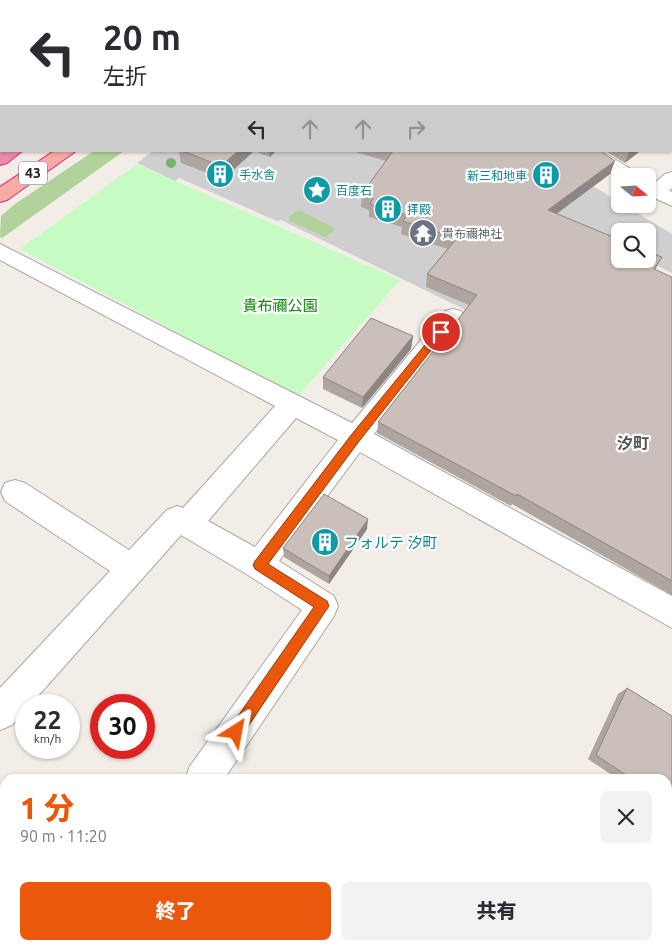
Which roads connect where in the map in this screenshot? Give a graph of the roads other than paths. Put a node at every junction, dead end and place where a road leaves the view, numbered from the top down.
1 (11, 152) edge
2 (66, 152) edge
3 (589, 152) edge
4 (0, 159) edge
5 (616, 168) edge
6 (0, 196) edge
7 (0, 250) edge
8 (453, 317) dead end
9 (293, 404) junction
10 (356, 437) junction
11 (16, 492) dead end
12 (187, 524) junction
13 (259, 565) junction
14 (131, 568) junction
15 (672, 613) edge
16 (0, 713) edge
17 (206, 774) edge

1 - 4 highway
2 - 6 highway, 43
3 - 5 street
7 - 9 street
8 - 10 street
9 - 10 street
9 - 12 street
10 - 13 street
10 - 15 street
11 - 14 street
12 - 13 street
12 - 14 street
13 - 17 street
14 - 16 street

